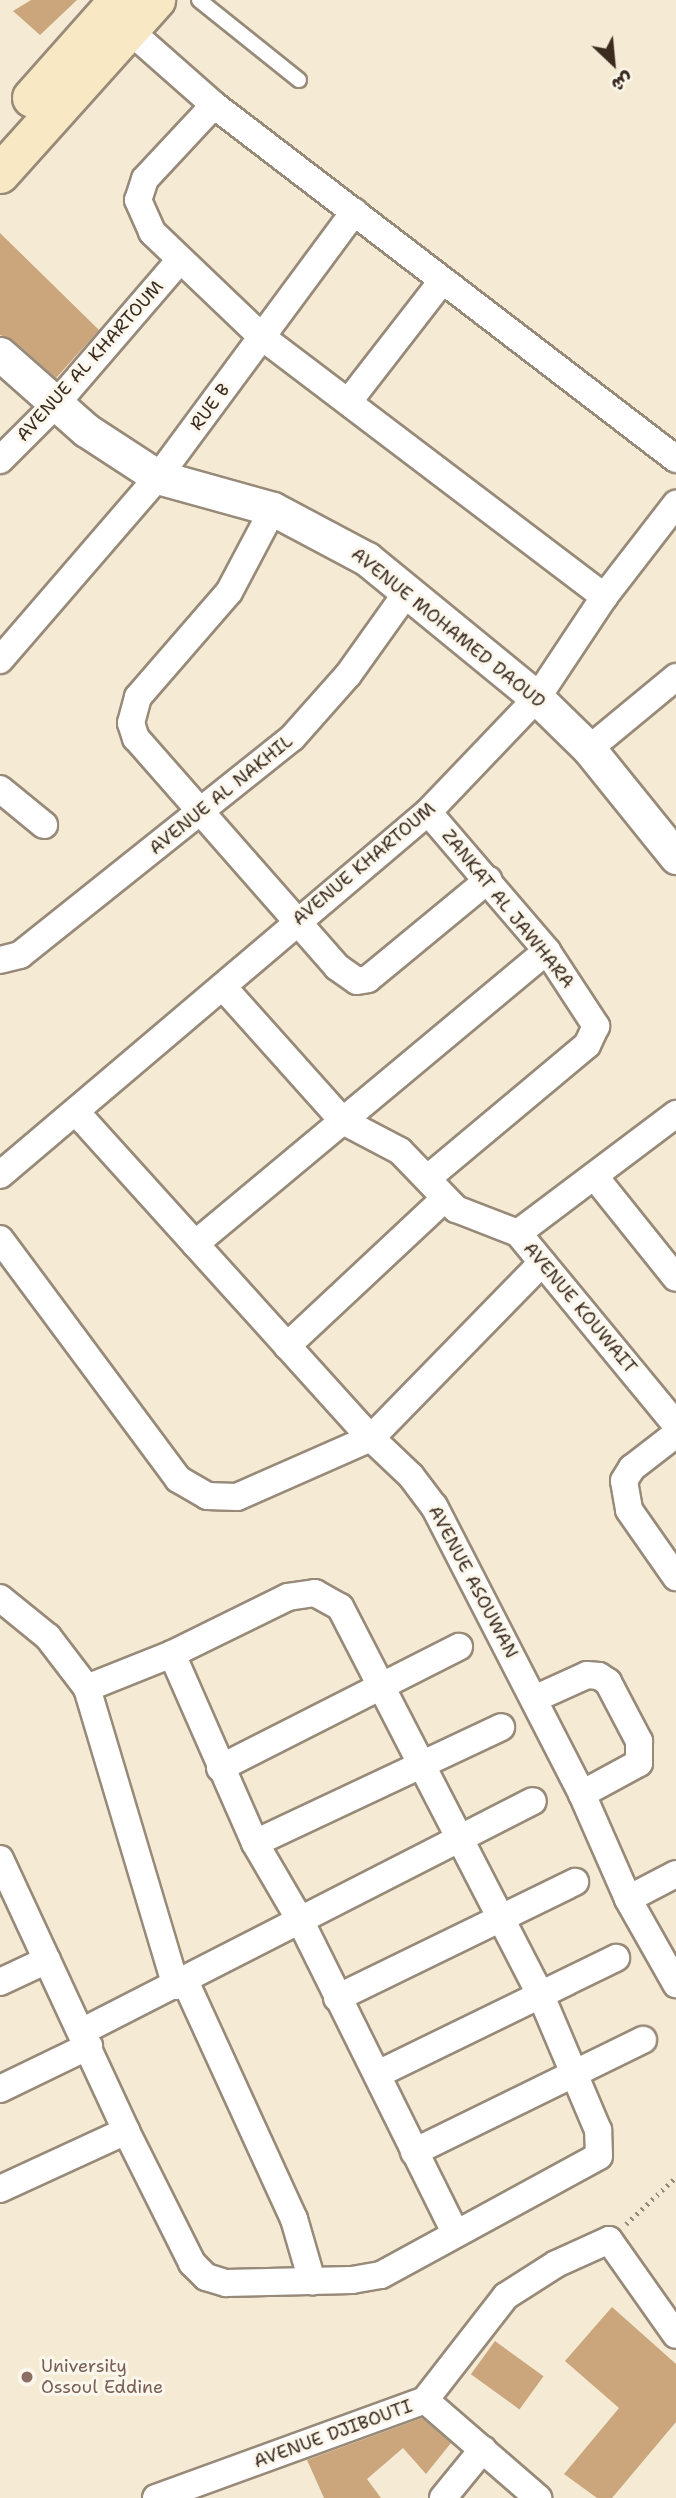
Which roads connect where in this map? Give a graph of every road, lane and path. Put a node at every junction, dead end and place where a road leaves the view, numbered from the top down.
1 (156, 0) edge
2 (199, 0) edge
3 (124, 15) edge
4 (299, 80) dead end
5 (214, 105) junction
6 (0, 135) edge
7 (0, 174) edge
8 (354, 212) junction
9 (178, 261) junction
10 (442, 281) junction
11 (262, 337) junction
12 (0, 354) edge
13 (349, 401) junction
14 (56, 404) junction
15 (0, 460) edge
16 (676, 460) edge
17 (158, 477) junction
18 (676, 504) edge
19 (273, 509) junction
20 (408, 591) junction
21 (604, 597) junction
22 (0, 660) edge
23 (676, 677) edge
24 (537, 698) junction
25 (589, 749) junction
26 (0, 789) edge
27 (428, 812) junction
28 (203, 813) junction
29 (44, 825) dead end
30 (675, 852) edge
31 (488, 880) junction
32 (296, 922) junction
33 (547, 951) junction
34 (0, 960) edge
35 (224, 988) junction
36 (76, 1112) junction
37 (676, 1114) edge
38 (342, 1121) junction
39 (0, 1175) edge
40 (429, 1177) junction
41 (595, 1177) junction
42 (445, 1198) junction
43 (518, 1233) junction
44 (0, 1239) edge
45 (195, 1244) junction
46 (542, 1263) junction
47 (674, 1270) edge
48 (288, 1346) junction
49 (676, 1425) edge
50 (676, 1434) edge
51 (371, 1438) junction
52 (676, 1577) edge
53 (0, 1598) edge
54 (459, 1647) dead end
55 (172, 1654) junction
56 (381, 1683) junction
57 (87, 1688) junction
58 (534, 1699) junction
59 (501, 1727) dead end
60 (422, 1764) junction
61 (220, 1768) junction
62 (582, 1794) junction
63 (533, 1801) dead end
64 (460, 1841) junction
65 (256, 1843) junction
66 (3, 1872) edge
67 (676, 1874) edge
68 (575, 1882) dead end
69 (628, 1899) junction
70 (500, 1918) junction
71 (300, 1920) junction
72 (616, 1958) dead end
73 (47, 1960) junction
74 (0, 1982) edge
75 (180, 1984) junction
76 (676, 1984) edge
77 (541, 1996) junction
78 (337, 1998) junction
79 (86, 2038) junction
80 (643, 2039) dead end
81 (378, 2074) junction
82 (575, 2074) junction
83 (0, 2089) edge
84 (126, 2130) junction
85 (414, 2152) junction
86 (676, 2177) edge
87 (0, 2189) edge
88 (455, 2232) junction
89 (609, 2240) junction
90 (312, 2281) junction
91 (676, 2335) edge
92 (425, 2400) junction
93 (483, 2449) junction
94 (201, 2491) edge
95 (156, 2498) edge
96 (443, 2498) edge
97 (538, 2498) edge

1 - 3 main road
2 - 4 lane
3 - 5 street
3 - 6 main road
3 - 7 main road
5 - 8 street
5 - 9 street
8 - 10 street
8 - 11 street, RUE B
9 - 11 street
9 - 14 street, AVENUE AL KHARTOUM
10 - 13 street
10 - 16 street
11 - 13 street
11 - 17 street, RUE B
12 - 14 street, AVENUE MOHAMED DAOUD
13 - 21 street
14 - 15 street, AVENUE AL KHARTOUM
14 - 17 street, AVENUE MOHAMED DAOUD
17 - 19 street, AVENUE MOHAMED DAOUD
17 - 22 street, RUE B
18 - 21 street, AVENUE KHARTOUM
19 - 20 street, AVENUE MOHAMED DAOUD
19 - 28 street
20 - 24 street, AVENUE MOHAMED DAOUD
20 - 28 street, AVENUE AL NAKHIL
21 - 24 street, AVENUE KHARTOUM
23 - 25 street
24 - 25 street, AVENUE MOHAMED DAOUD
24 - 27 street, AVENUE KHARTOUM
25 - 30 street, AVENUE MOHAMED DAOUD
26 - 29 street
27 - 31 street, ZANKAT AL JAWHARA
27 - 32 street, AVENUE KHARTOUM
28 - 32 street
28 - 34 street, AVENUE AL NAKHIL
31 - 32 street
31 - 33 street, ZANKAT AL JAWHARA
32 - 35 street, AVENUE KHARTOUM
33 - 38 street
33 - 40 street, ZANKAT AL JAWHARA
35 - 36 street, AVENUE KHARTOUM
35 - 38 street, AVENUE KOUWAIT
36 - 39 street, AVENUE KHARTOUM
36 - 45 street, AVENUE ASOUWAN
37 - 41 street
38 - 40 street, AVENUE KOUWAIT
38 - 45 street
40 - 42 street, AVENUE KOUWAIT
41 - 43 street
41 - 47 street
42 - 43 street, AVENUE KOUWAIT
42 - 48 street
43 - 46 street, AVENUE KOUWAIT
44 - 51 street
45 - 48 street, AVENUE ASOUWAN
46 - 49 street, AVENUE KOUWAIT
46 - 51 street
48 - 51 street, AVENUE ASOUWAN
50 - 52 street
51 - 58 street, AVENUE ASOUWAN
53 - 57 street
54 - 56 street
55 - 56 street
55 - 57 street
55 - 61 street
56 - 60 street
56 - 61 street
57 - 75 street
58 - 62 street, AVENUE ASOUWAN
58 - 62 street
59 - 60 street
60 - 64 street
60 - 65 street
61 - 65 street
62 - 69 street, AVENUE ASOUWAN
63 - 64 street
64 - 70 street
64 - 71 street
65 - 71 street
66 - 73 street
67 - 69 street
68 - 70 street
69 - 76 street, AVENUE ASOUWAN
70 - 77 street
70 - 78 street
71 - 75 street
71 - 78 street
72 - 77 street
73 - 74 street
73 - 79 street
75 - 79 street
75 - 90 street
77 - 81 street
77 - 82 street
78 - 81 street
79 - 83 street
79 - 84 street
80 - 82 street
81 - 85 street
82 - 85 street
82 - 88 street
84 - 87 street
84 - 90 street
85 - 88 street
86 - 89 path
88 - 90 street
89 - 91 street
89 - 92 street, AVENUE DJIBOUTI
92 - 93 street
92 - 94 street, AVENUE DJIBOUTI
93 - 96 street
93 - 97 street
94 - 95 street, AVENUE DJIBOUTI

